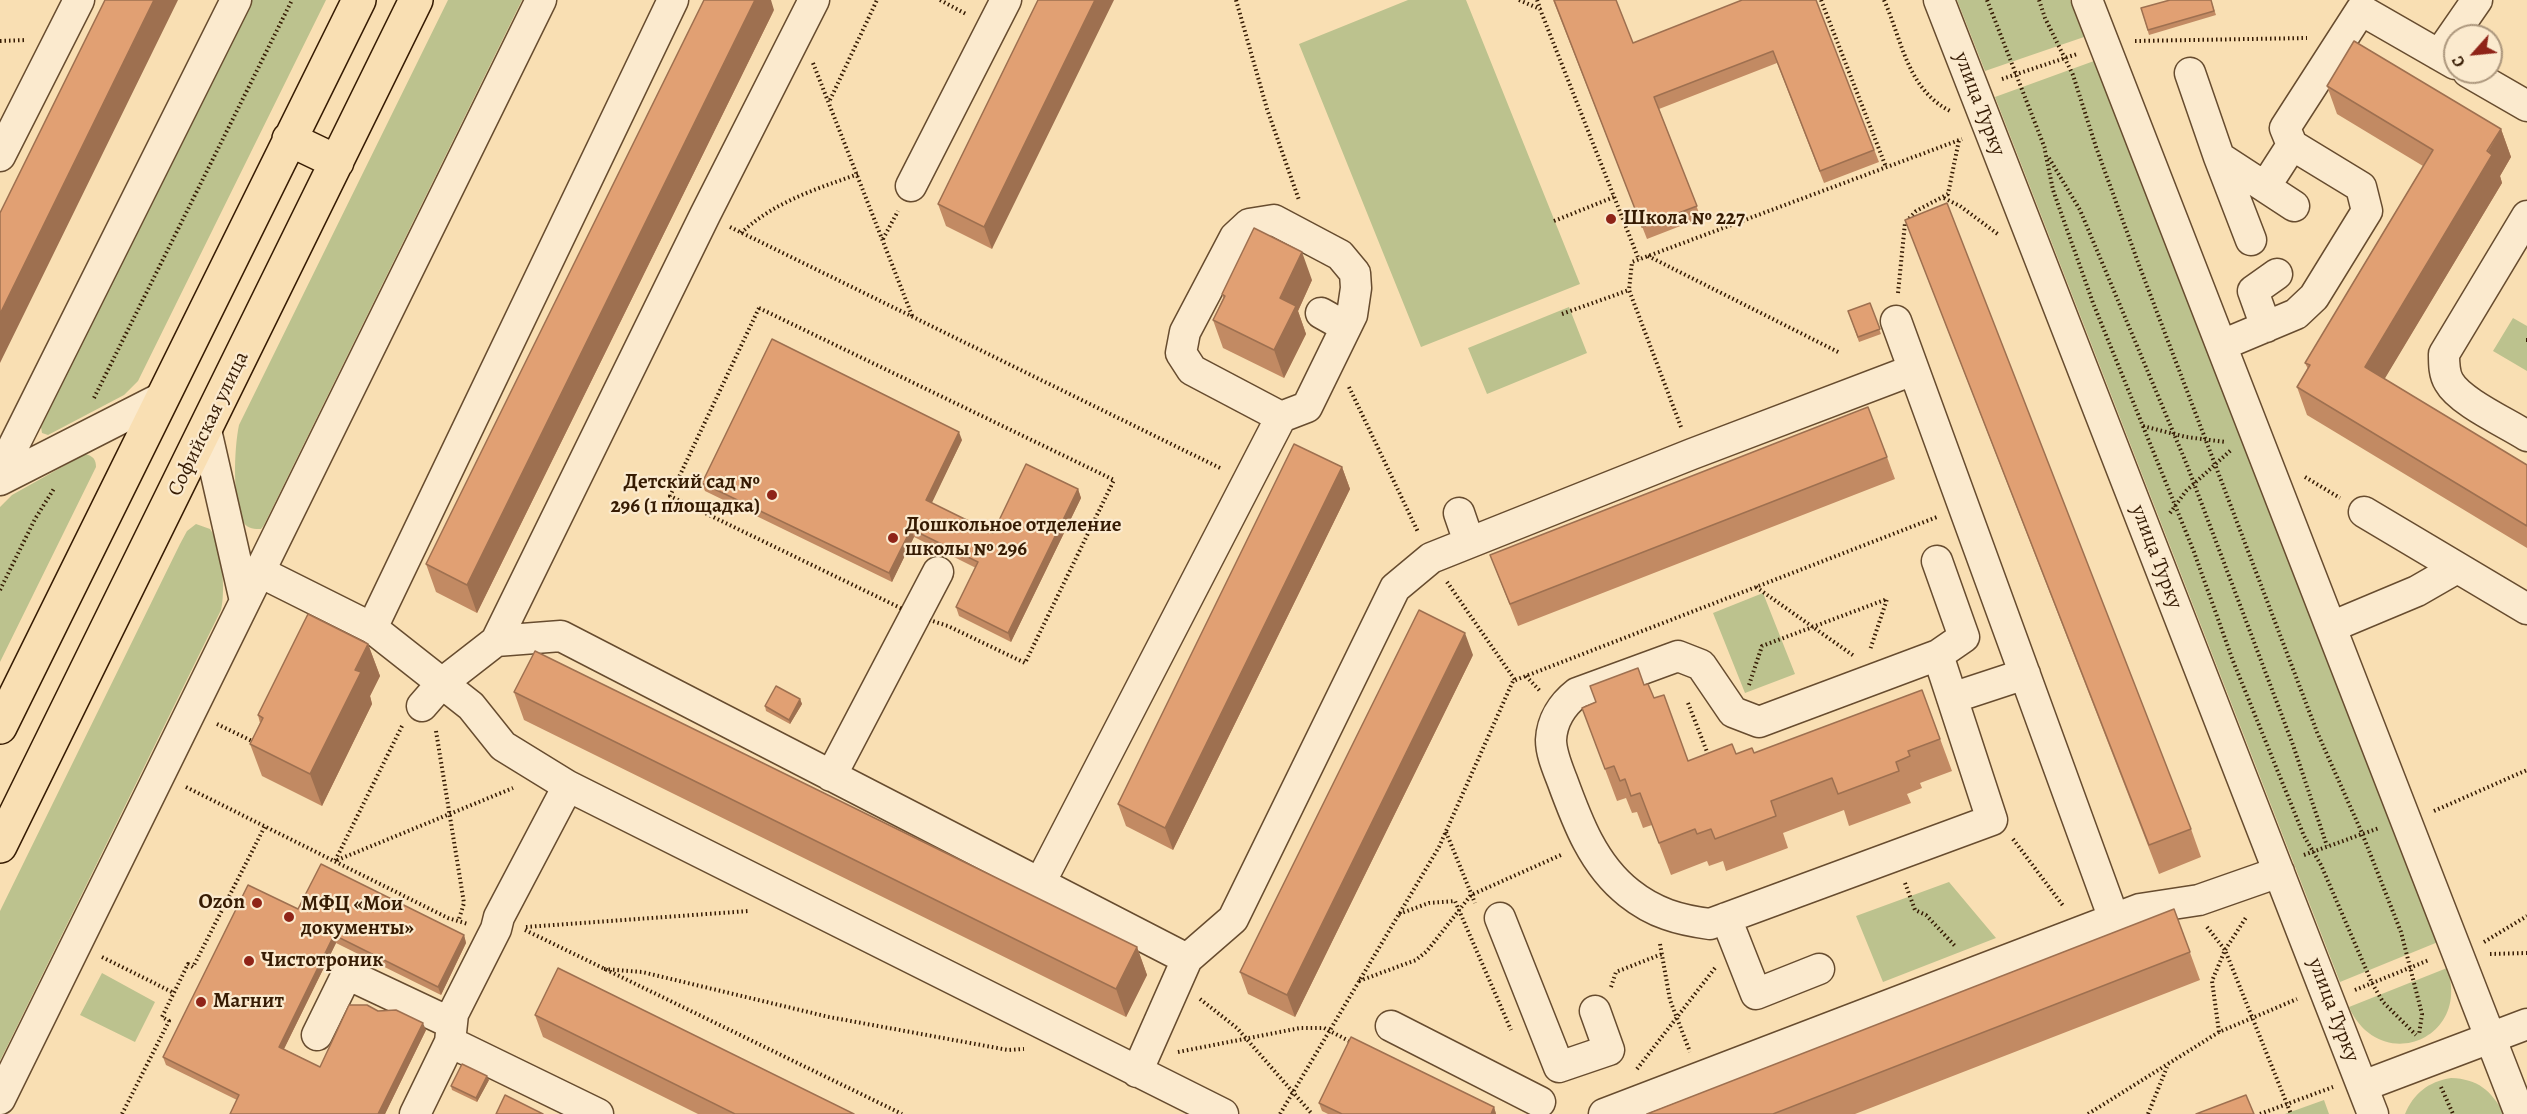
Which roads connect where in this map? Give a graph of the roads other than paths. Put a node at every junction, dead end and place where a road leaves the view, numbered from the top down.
1 (79, 0) edge
2 (236, 0) edge
3 (358, 0) edge
4 (416, 0) edge
5 (541, 0) edge
6 (673, 0) edge
7 (814, 0) edge
8 (1006, 0) edge
9 (1939, 0) edge
10 (2087, 0) edge
11 (2477, 0) edge
12 (2353, 5) edge
13 (2465, 24) edge
14 (2443, 58) edge
15 (2190, 73) dead end
16 (2489, 84) edge
17 (2527, 106) edge
18 (289, 139) junction
19 (2292, 145) junction
20 (0, 156) edge
21 (2219, 157) junction
22 (337, 162) junction
23 (911, 186) dead end
24 (2265, 187) junction
25 (2294, 206) dead end
26 (2527, 216) edge
27 (2250, 240) dead end
28 (2277, 274) dead end
29 (1896, 321) road end
30 (2266, 327) junction
31 (2222, 345) junction
32 (1913, 370) junction
33 (163, 397) junction
34 (1281, 417) junction
35 (206, 430) junction
36 (2527, 436) edge
37 (0, 473) edge
38 (0, 480) edge
39 (2354, 506) road end
40 (1459, 513) dead end
41 (1470, 542) junction
42 (1937, 561) dead end
43 (2457, 568) junction
44 (260, 572) junction
45 (938, 572) dead end
46 (245, 601) junction
47 (2527, 609) edge
48 (2331, 627) junction
49 (372, 628) junction
50 (496, 641) junction
51 (1938, 655) junction
52 (2025, 674) junction
53 (431, 695) junction
54 (1952, 698) junction
55 (0, 727) edge
56 (831, 776) junction
57 (557, 780) junction
58 (0, 846) edge
59 (2279, 872) junction
60 (1040, 883) junction
61 (1500, 918) dead end
62 (2114, 919) junction
63 (1731, 929) junction
64 (1819, 969) dead end
65 (1183, 970) junction
66 (1595, 1011) road end
67 (2527, 1024) edge
68 (1391, 1026) dead end
69 (451, 1033) junction
70 (317, 1035) dead end
71 (2491, 1036) junction
72 (1559, 1067) junction
73 (1137, 1072) junction
74 (2349, 1086) junction
75 (0, 1099) edge
76 (1541, 1108) edge
77 (1615, 1110) edge
78 (415, 1114) edge
79 (598, 1114) edge
80 (1223, 1114) edge
81 (2373, 1114) edge
82 (2520, 1114) edge

1 - 20 street
2 - 37 street
3 - 18 main road
4 - 22 main road, Софийская улица
5 - 44 street
6 - 49 street
7 - 50 street
8 - 23 street
9 - 59 street, улица Турку
10 - 31 street
11 - 13 street
12 - 14 street
12 - 19 street
15 - 21 street
16 - 17 street
18 - 22 main road
18 - 33 main road
19 - 24 street
19 - 30 street
21 - 24 street
21 - 27 street
22 - 35 main road, Софийская улица
24 - 25 street
26 - 36 street
28 - 30 street
29 - 32 street
30 - 31 street
31 - 48 street
32 - 41 street
32 - 52 street
33 - 38 street
33 - 55 main road
34 - 34 street
34 - 60 street
35 - 46 street
35 - 58 main road, Софийская улица
39 - 43 street
40 - 41 street
41 - 65 street
42 - 51 street
43 - 47 street
43 - 48 street
44 - 46 street
44 - 49 street
45 - 56 street
46 - 75 street
48 - 71 street
49 - 53 street
50 - 53 street
50 - 56 street
51 - 54 street
51 - 63 street
52 - 54 street
52 - 62 street
53 - 57 street
54 - 63 street
56 - 60 street
57 - 69 street
57 - 73 street
59 - 62 street
59 - 74 street, улица Турку
60 - 65 street
61 - 72 street
62 - 77 street
63 - 64 street
65 - 73 street
66 - 72 street
67 - 71 street
68 - 76 street
69 - 70 street
69 - 78 street
69 - 79 street
71 - 74 street
71 - 82 street
72 - 76 street
73 - 80 street
74 - 81 street, улица Турку

